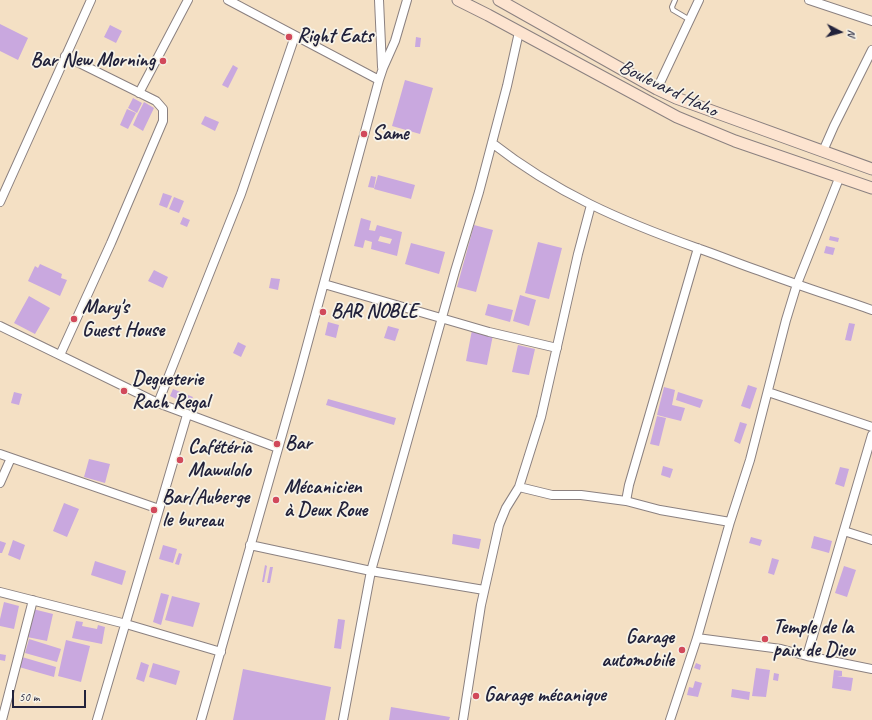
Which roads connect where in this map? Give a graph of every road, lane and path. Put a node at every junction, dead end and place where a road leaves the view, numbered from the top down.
1 (90, 0) edge
2 (188, 0) edge
3 (228, 0) edge
4 (379, 0) edge
5 (407, 0) edge
6 (458, 0) edge
7 (499, 0) edge
8 (675, 0) edge
9 (699, 0) edge
10 (809, 0) edge
11 (690, 20) junction
12 (872, 21) edge
13 (519, 32) junction
14 (295, 36) junction
15 (872, 50) edge
16 (65, 56) junction
17 (382, 68) junction
18 (379, 80) junction
19 (656, 89) junction
20 (139, 93) junction
21 (492, 144) junction
22 (823, 151) junction
23 (872, 169) edge
24 (840, 176) junction
25 (872, 188) edge
26 (0, 202) edge
27 (591, 205) junction
28 (698, 248) junction
29 (324, 284) junction
30 (797, 284) junction
31 (872, 310) edge
32 (442, 318) junction
33 (0, 326) edge
34 (557, 348) junction
35 (60, 355) junction
36 (768, 392) junction
37 (158, 403) junction
38 (187, 415) junction
39 (872, 427) edge
40 (872, 435) edge
41 (278, 448) junction
42 (0, 454) edge
43 (11, 458) junction
44 (0, 483) edge
45 (519, 487) junction
46 (626, 501) junction
47 (158, 509) junction
48 (730, 522) junction
49 (844, 531) junction
50 (872, 540) edge
51 (250, 545) junction
52 (371, 571) junction
53 (484, 590) junction
54 (0, 592) edge
55 (33, 600) junction
56 (126, 624) junction
57 (697, 638) junction
58 (221, 652) junction
59 (807, 656) junction
60 (872, 669) edge
61 (2, 720) edge
62 (97, 720) edge
63 (201, 720) edge
64 (344, 720) edge
65 (463, 720) edge
66 (670, 720) edge

1 - 16 street
2 - 20 street
3 - 14 street
4 - 17 street
5 - 17 street
6 - 13 main road, Boulevard Haho
7 - 19 main road, Boulevard Haho
8 - 11 lane
9 - 11 street
10 - 12 street
11 - 19 street
13 - 21 street
13 - 24 main road, Boulevard Haho
14 - 18 street
14 - 37 street
15 - 22 street
16 - 20 street
16 - 26 street
17 - 18 street
18 - 29 street
19 - 22 main road, Boulevard Haho
20 - 35 street
21 - 27 street
21 - 32 street
22 - 23 main road, Boulevard Haho
24 - 25 main road, Boulevard Haho
24 - 30 street
27 - 28 street
27 - 34 street
28 - 30 street
28 - 46 street
29 - 32 street
29 - 41 street
30 - 31 street
30 - 36 street
32 - 34 street
32 - 52 street
33 - 35 street
34 - 45 street
35 - 37 street
36 - 39 street
36 - 48 street
37 - 38 street
38 - 41 street
38 - 47 street
40 - 49 street
41 - 51 street
42 - 43 street
43 - 44 street
43 - 47 street
45 - 46 street
45 - 53 street
46 - 48 street
47 - 56 street
48 - 57 street
49 - 50 street
49 - 59 street
51 - 52 street
51 - 58 street
52 - 53 street
52 - 64 street
53 - 65 street
54 - 55 street
55 - 56 street
55 - 61 street
56 - 58 street
56 - 62 street
57 - 59 street
57 - 66 street
58 - 63 street
59 - 60 street

